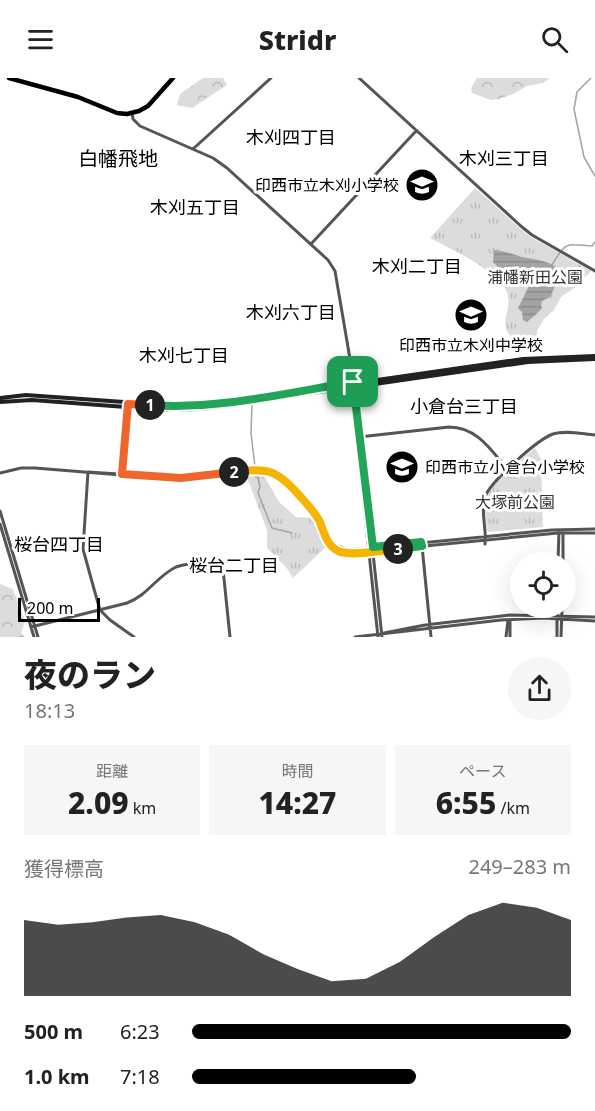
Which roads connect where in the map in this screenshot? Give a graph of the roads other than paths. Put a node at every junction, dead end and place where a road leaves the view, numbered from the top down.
1 (9, 78) edge
2 (173, 78) edge
3 (271, 78) edge
4 (358, 78) edge
5 (132, 113) junction
6 (416, 130) junction
7 (193, 149) junction
8 (311, 244) junction
9 (595, 271) edge
10 (595, 357) edge
11 (353, 385) junction
12 (0, 400) edge
13 (127, 406) junction
14 (595, 435) edge
15 (359, 437) junction
16 (508, 470) junction
17 (88, 472) junction
18 (0, 473) edge
19 (122, 474) junction
20 (0, 511) edge
21 (0, 524) edge
22 (559, 531) junction
23 (595, 531) edge
24 (563, 533) junction
25 (486, 541) junction
26 (421, 542) junction
27 (422, 546) junction
28 (371, 549) junction
29 (558, 552) edge
30 (563, 552) edge
31 (100, 610) junction
32 (509, 618) joint
33 (559, 618) edge
34 (576, 618) edge
35 (595, 619) edge
36 (33, 627) junction
37 (430, 627) junction
38 (380, 635) edge
39 (36, 637) edge
40 (134, 637) edge
41 (230, 637) edge
42 (355, 637) edge
43 (431, 637) edge
44 (508, 637) edge
45 (559, 637) edge

1 - 5 main road
2 - 5 main road
3 - 7 street
4 - 6 street
5 - 7 street
6 - 8 street
6 - 9 street
7 - 8 street
8 - 11 street
10 - 11 main road
11 - 13 main road
11 - 15 street
12 - 13 main road
13 - 19 street
14 - 16 street
15 - 16 street
15 - 28 street
16 - 25 street
17 - 18 street
17 - 19 street
17 - 31 street
19 - 28 street
20 - 36 street
21 - 36 street
22 - 23 street
22 - 24 street
22 - 25 street
22 - 29 street
23 - 24 street
24 - 30 street
25 - 26 street
25 - 27 street
26 - 27 street
26 - 28 street
27 - 28 street
27 - 37 street
28 - 38 street
31 - 36 street
31 - 40 street
31 - 41 street
32 - 37 street
32 - 44 street
33 - 45 street
34 - 35 street
36 - 39 street
37 - 38 street
37 - 43 street
38 - 42 street

